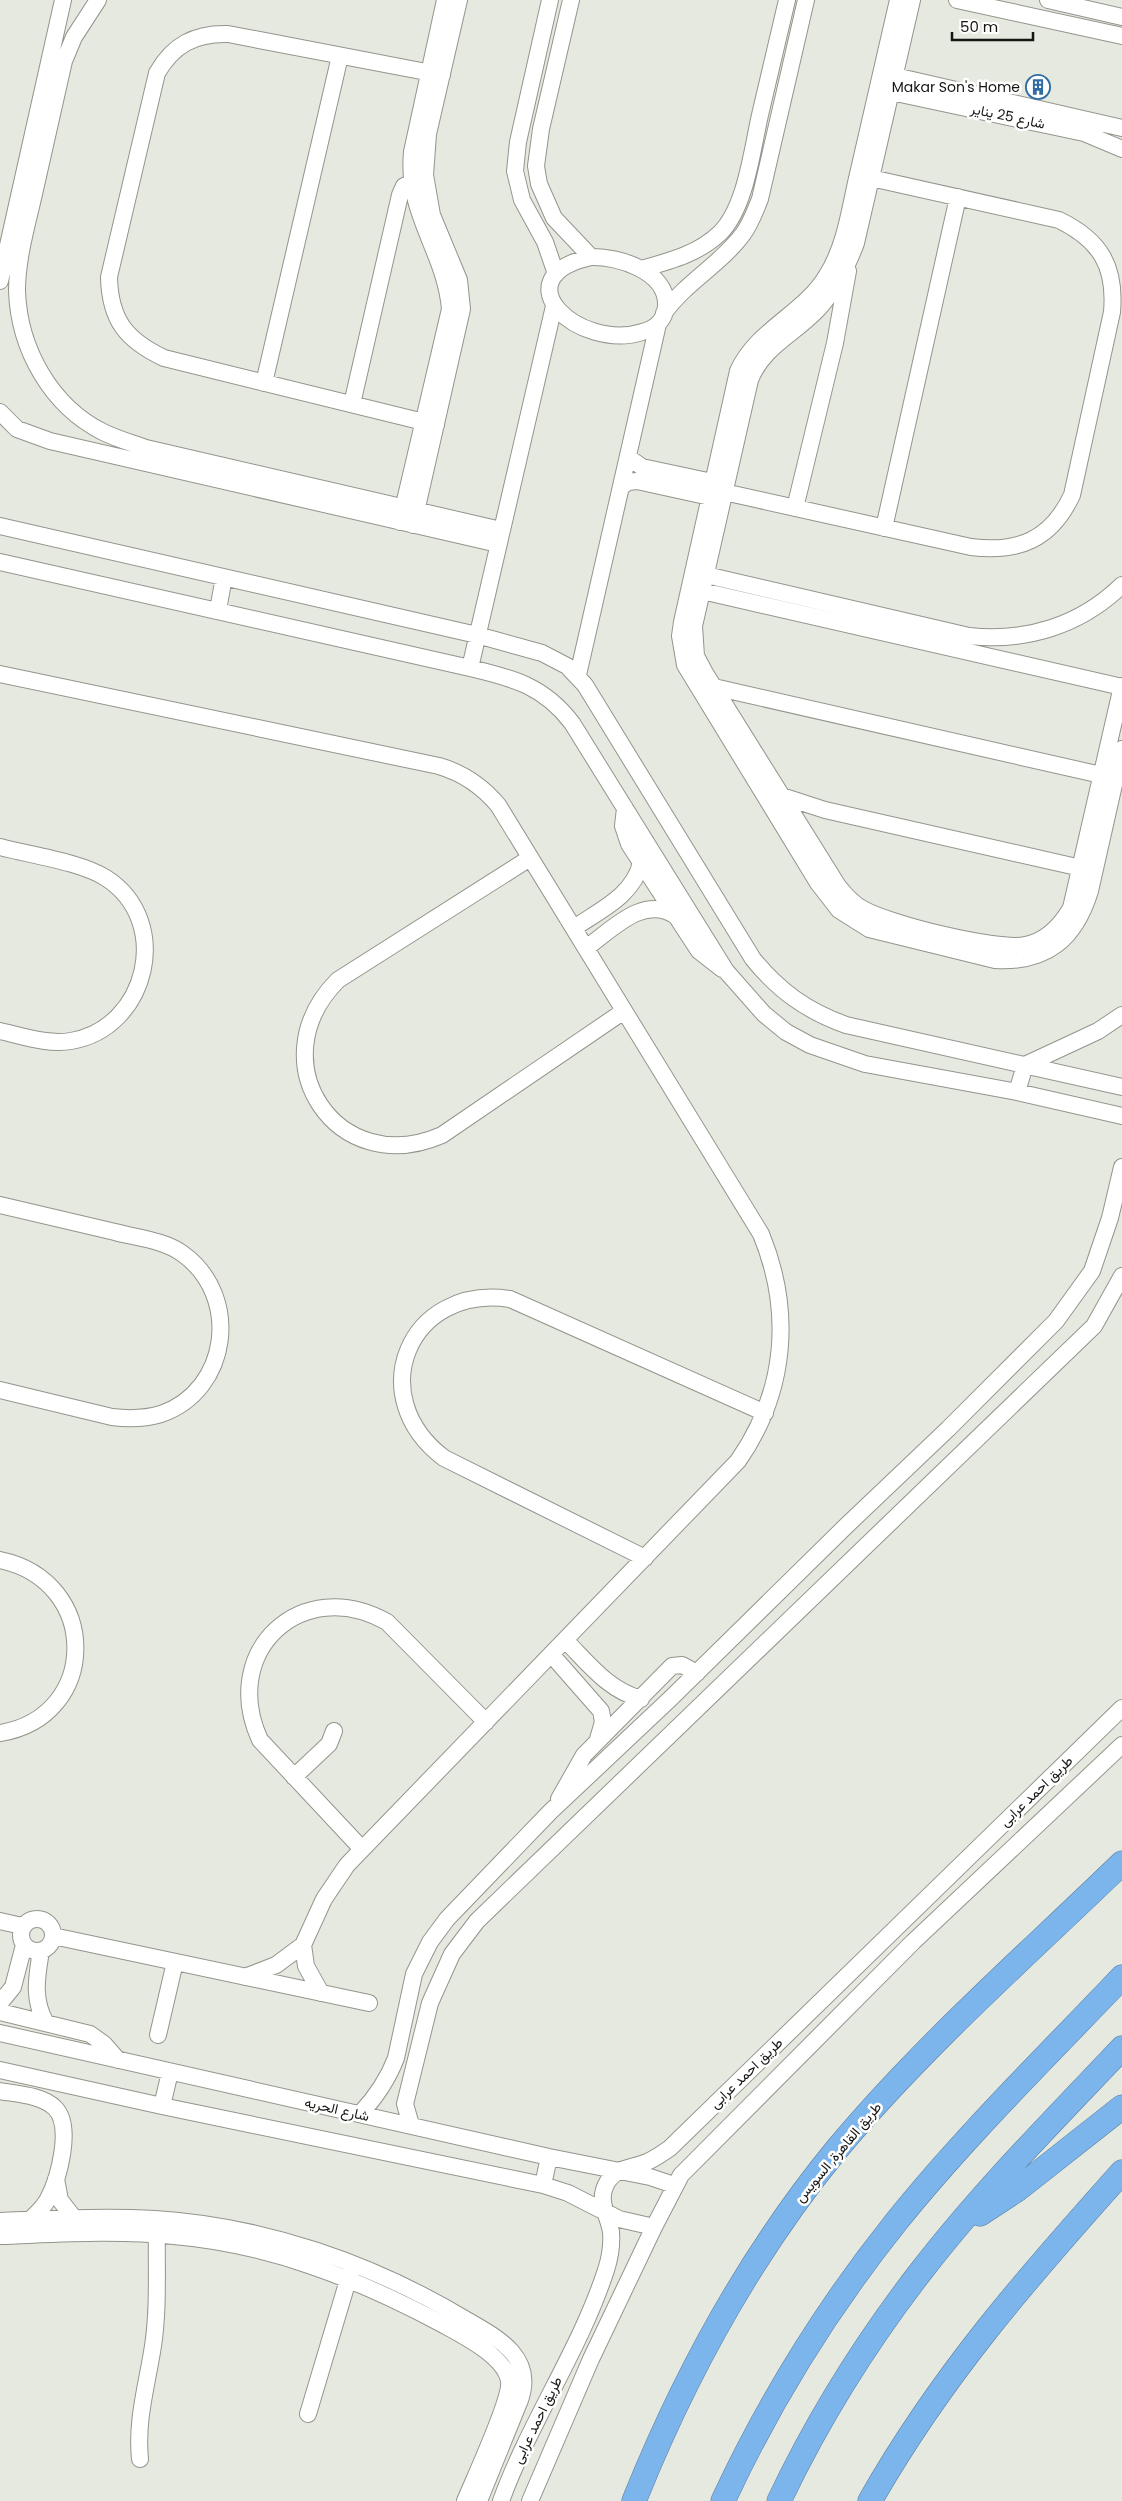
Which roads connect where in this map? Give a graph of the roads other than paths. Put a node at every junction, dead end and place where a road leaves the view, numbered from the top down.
1 (62, 0) edge
2 (98, 0) edge
3 (445, 0) edge
4 (459, 0) edge
5 (550, 0) edge
6 (571, 0) edge
7 (787, 0) edge
8 (806, 0) edge
9 (898, 0) edge
10 (912, 0) edge
11 (956, 0) edge
12 (1048, 0) edge
13 (1122, 17) edge
14 (544, 25) junction
15 (564, 30) junction
16 (1122, 36) edge
17 (340, 56) junction
18 (435, 74) junction
19 (893, 84) junction
20 (1064, 121) junction
21 (1122, 128) edge
22 (1122, 149) edge
23 (34, 162) junction
24 (864, 177) junction
25 (411, 183) junction
26 (741, 195) junction
27 (958, 197) junction
28 (760, 199) junction
29 (591, 258) junction
30 (849, 262) junction
31 (641, 269) junction
32 (556, 274) junction
33 (0, 281) edge
34 (0, 287) edge
35 (17, 290) junction
36 (554, 306) junction
37 (661, 319) junction
38 (264, 383) junction
39 (352, 404) junction
40 (0, 412) edge
41 (430, 423) junction
42 (628, 458) junction
43 (621, 488) junction
44 (716, 490) junction
45 (795, 508) junction
46 (408, 516) junction
47 (0, 526) edge
48 (884, 528) junction
49 (499, 537) junction
50 (0, 562) edge
51 (224, 577) junction
52 (704, 583) junction
53 (1122, 585) edge
54 (218, 610) junction
55 (477, 636) junction
56 (687, 636) junction
57 (967, 644) junction
58 (470, 668) junction
59 (0, 674) edge
60 (578, 675) junction
61 (1122, 687) edge
62 (714, 688) junction
63 (1122, 749) edge
64 (751, 761) junction
65 (1101, 775) junction
66 (761, 777) junction
67 (782, 796) junction
68 (625, 808) junction
69 (825, 810) junction
70 (669, 824) junction
71 (801, 828) junction
72 (646, 842) junction
73 (0, 847) edge
74 (530, 858) junction
75 (641, 863) junction
76 (1081, 868) junction
77 (625, 894) junction
78 (637, 912) junction
79 (676, 916) junction
80 (574, 928) junction
81 (586, 948) junction
82 (726, 971) junction
83 (624, 1011) junction
84 (1122, 1015) edge
85 (0, 1031) edge
86 (1025, 1065) junction
87 (1122, 1087) edge
88 (1017, 1092) junction
89 (1122, 1117) edge
90 (1122, 1167) edge
91 (1119, 1196) edge
92 (0, 1205) edge
93 (1122, 1276) edge
94 (0, 1390) edge
95 (765, 1413) junction
96 (645, 1558) junction
97 (0, 1560) edge
98 (784, 1588) junction
99 (803, 1608) junction
100 (565, 1640) junction
101 (551, 1654) junction
102 (697, 1673) junction
103 (609, 1685) junction
104 (642, 1699) junction
105 (594, 1701) junction
106 (1122, 1708) edge
107 (486, 1722) junction
108 (334, 1731) dead end
109 (0, 1733) edge
110 (598, 1740) junction
111 (1122, 1745) edge
112 (294, 1776) junction
113 (550, 1812) junction
114 (362, 1849) junction
115 (1122, 1863) edge
116 (465, 1900) junction
117 (487, 1911) junction
118 (0, 1921) edge
119 (22, 1926) junction
120 (53, 1936) junction
121 (24, 1945) junction
122 (303, 1946) junction
123 (41, 1950) junction
124 (175, 1962) junction
125 (245, 1977) junction
126 (1122, 1977) edge
127 (14, 1987) junction
128 (36, 1992) junction
129 (321, 1993) junction
130 (0, 2003) edge
131 (369, 2004) dead end
132 (0, 2012) edge
133 (46, 2023) junction
134 (0, 2033) edge
135 (158, 2035) dead end
136 (1122, 2048) edge
137 (118, 2060) junction
138 (0, 2070) edge
139 (170, 2072) junction
140 (0, 2091) edge
141 (162, 2106) junction
142 (1122, 2107) edge
143 (360, 2114) junction
144 (410, 2126) junction
145 (549, 2157) junction
146 (618, 2171) junction
147 (1122, 2172) edge
148 (56, 2177) junction
149 (542, 2185) junction
150 (674, 2185) junction
151 (604, 2211) junction
152 (74, 2218) junction
153 (30, 2219) junction
154 (0, 2221) edge
155 (958, 2225) junction
156 (156, 2227) junction
157 (654, 2227) junction
158 (0, 2236) edge
159 (353, 2264) junction
160 (606, 2272) junction
161 (348, 2280) junction
162 (626, 2284) junction
163 (483, 2340) junction
164 (308, 2414) dead end
165 (506, 2415) junction
166 (140, 2459) dead end
167 (465, 2501) edge
168 (479, 2501) edge
169 (501, 2501) edge
170 (530, 2501) edge
171 (634, 2501) edge
172 (723, 2501) edge
173 (779, 2501) edge
174 (870, 2501) edge

1 - 23 street
2 - 23 street
3 - 18 street
4 - 18 street
5 - 14 street
6 - 15 street
7 - 26 street
8 - 28 street
9 - 24 street
10 - 19 street
11 - 16 street
12 - 13 street
14 - 15 street
14 - 32 street
15 - 29 street
17 - 18 street
17 - 38 street
17 - 38 street
18 - 25 street
18 - 41 street
19 - 20 street, شارع 25 يناير
19 - 24 street
20 - 21 street, شارع 25 يناير
20 - 22 street, شارع 25 يناير
23 - 33 street
23 - 35 street
24 - 27 street
24 - 30 street
24 - 44 street
25 - 39 street
25 - 41 street
26 - 28 street
26 - 31 street
27 - 48 street
27 - 48 street
28 - 37 street
29 - 31 street
29 - 32 street
30 - 44 street
30 - 45 street
31 - 37 street
32 - 36 street
34 - 35 street
35 - 46 street
36 - 37 street
36 - 49 street
37 - 42 street
38 - 39 street
39 - 41 street
40 - 46 street
41 - 46 street
42 - 43 street
42 - 44 street
43 - 44 street
43 - 60 street
44 - 45 street
44 - 52 street
44 - 56 street
45 - 48 street
46 - 49 street
47 - 51 street
49 - 55 street
50 - 54 street
51 - 54 street
51 - 55 street
52 - 56 street
52 - 57 street
53 - 57 street
54 - 58 street
55 - 58 street
55 - 60 street
56 - 62 street
56 - 64 street
57 - 61 street
58 - 68 street
59 - 74 street
60 - 70 street
61 - 65 street
62 - 64 street
62 - 65 street
63 - 66 street
64 - 66 street
65 - 76 street
66 - 67 street
67 - 69 street
67 - 71 street
68 - 72 street
68 - 75 street
69 - 71 street
69 - 76 street
70 - 72 street
70 - 86 street
71 - 76 street
72 - 82 street
73 - 85 street
74 - 80 street
74 - 83 street
75 - 77 street
75 - 79 street
77 - 78 street
77 - 80 street
78 - 79 street
78 - 81 street
79 - 82 street
80 - 81 street
81 - 83 street
82 - 88 street
83 - 95 street
84 - 86 street
86 - 87 street
86 - 88 street
88 - 89 street
90 - 91 street
91 - 98 street
92 - 94 street
93 - 99 street
95 - 96 street
95 - 96 street
96 - 100 street
97 - 109 street
98 - 99 street
98 - 102 street
99 - 117 street
100 - 101 street
100 - 103 street
101 - 105 street
101 - 107 street
102 - 104 street
102 - 113 street
103 - 104 street
103 - 105 street
104 - 110 street
105 - 110 street
106 - 146 street, طريق احمد عرابى
107 - 112 street
107 - 114 street
108 - 112 street
110 - 113 street
111 - 150 street, طريق احمد عرابى
112 - 114 street
113 - 116 street
114 - 122 street
115 - 171 highway, طريق القاهرة, السويس
116 - 117 street
116 - 143 street
117 - 144 street
118 - 119 street
119 - 120 street
119 - 121 street
120 - 123 street
120 - 124 street
121 - 123 street
121 - 127 street
122 - 125 street
122 - 129 street
123 - 128 street
124 - 125 street
124 - 135 street
125 - 129 street
126 - 172 highway
127 - 128 street
127 - 130 street
128 - 133 street
129 - 131 street
132 - 133 street
133 - 137 street
134 - 137 street, شارع الحريه
136 - 155 highway
137 - 139 street, شارع الحريه
138 - 141 street
139 - 141 street
139 - 143 street, شارع الحريه
140 - 148 street
141 - 149 street
142 - 155 highway
143 - 144 street, شارع الحريه
144 - 145 street, شارع الحريه
145 - 146 street, شارع الحريه
145 - 149 street
146 - 150 street, شارع الحريه
146 - 151 street, طريق احمد عرابى
147 - 174 highway
148 - 152 street
148 - 153 street
149 - 151 street
150 - 157 street, طريق احمد عرابى
151 - 157 street
151 - 160 street, طريق احمد عرابى
152 - 153 street
152 - 156 street
153 - 154 street
155 - 173 highway
156 - 158 street
156 - 159 street
156 - 161 street
156 - 166 street
157 - 162 street, طريق احمد عرابى
159 - 161 street
159 - 163 street
160 - 162 street
160 - 169 street, طريق احمد عرابى
161 - 163 street
161 - 164 street
162 - 170 street, طريق احمد عرابى
163 - 165 street
165 - 167 street
165 - 168 street

